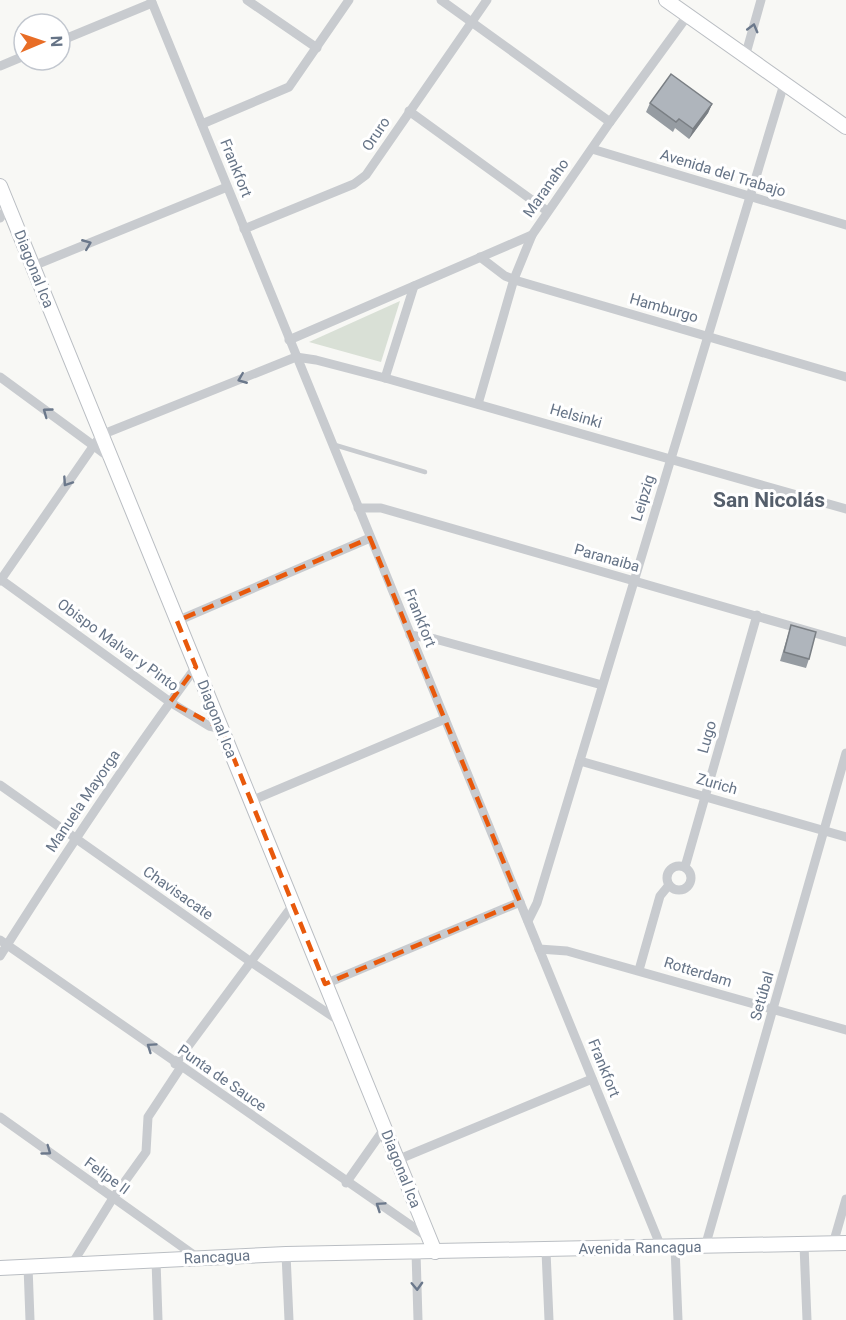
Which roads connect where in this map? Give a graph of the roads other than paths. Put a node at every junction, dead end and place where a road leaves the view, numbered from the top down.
1 (247, 0) edge
2 (349, 0) edge
3 (441, 0) edge
4 (487, 0) edge
5 (666, 0) edge
6 (761, 0) edge
7 (152, 1) edge
8 (688, 15) junction
9 (471, 22) junction
10 (72, 36) edge
11 (317, 48) junction
12 (746, 57) junction
13 (784, 84) junction
14 (409, 111) junction
15 (610, 122) junction
16 (202, 124) junction
17 (846, 127) edge
18 (592, 149) junction
19 (0, 186) edge
20 (227, 187) junction
21 (750, 198) junction
22 (547, 211) junction
23 (4, 213) edge
24 (846, 225) edge
25 (244, 228) junction
26 (532, 235) junction
27 (480, 256) junction
28 (33, 266) junction
29 (514, 279) junction
30 (414, 286) junction
31 (707, 336) junction
32 (289, 340) junction
33 (296, 357) junction
34 (0, 377) edge
35 (846, 377) edge
36 (385, 378) junction
37 (478, 404) junction
38 (97, 440) junction
39 (332, 444) junction
40 (670, 459) junction
41 (425, 472) dead end
42 (358, 508) junction
43 (846, 509) edge
44 (370, 538) junction
45 (0, 580) edge
46 (634, 582) junction
47 (757, 615) junction
48 (177, 621) junction
49 (410, 635) junction
50 (846, 642) edge
51 (196, 667) junction
52 (602, 685) junction
53 (170, 702) junction
54 (445, 719) junction
55 (222, 729) junction
56 (846, 753) edge
57 (580, 761) junction
58 (0, 784) edge
59 (705, 797) junction
60 (251, 801) junction
61 (825, 831) junction
62 (846, 837) edge
63 (75, 839) junction
64 (685, 867) junction
65 (669, 885) junction
66 (520, 902) junction
67 (293, 905) junction
68 (528, 921) junction
69 (3, 943) edge
70 (539, 949) junction
71 (0, 956) edge
72 (251, 962) junction
73 (639, 970) junction
74 (325, 984) junction
75 (774, 1010) junction
76 (341, 1022) junction
77 (846, 1030) edge
78 (178, 1065) junction
79 (592, 1079) junction
80 (0, 1117) edge
81 (384, 1129) junction
82 (397, 1160) junction
83 (346, 1183) junction
84 (113, 1198) junction
85 (846, 1199) edge
86 (429, 1238) junction
87 (840, 1244) edge
88 (804, 1245) junction
89 (661, 1247) junction
90 (675, 1247) junction
91 (705, 1247) junction
92 (546, 1251) junction
93 (416, 1252) junction
94 (435, 1252) junction
95 (286, 1254) junction
96 (198, 1258) junction
97 (156, 1260) junction
98 (72, 1264) junction
99 (28, 1266) junction
100 (0, 1268) edge
101 (30, 1320) edge
102 (158, 1320) edge
103 (289, 1320) edge
104 (418, 1320) edge
105 (549, 1320) edge
106 (678, 1320) edge
107 (807, 1320) edge

1 - 11 street
2 - 11 street
3 - 9 street
4 - 9 street, Oruro
5 - 8 main road
12 -> 6 street
7 - 10 street
7 - 16 street, Frankfort
8 - 12 main road
8 - 15 street, Maranaho
9 - 14 street, Oruro
9 - 15 street
11 - 16 street
12 - 13 main road
13 - 17 main road
13 - 21 street, Leipzig
14 - 22 street
14 - 25 street, Oruro
15 - 18 street, Maranaho
16 - 20 street, Frankfort
18 - 21 street, Avenida del Trabajo
18 - 22 street, Maranaho
19 - 23 main road, Diagonal Ica
20 - 25 street, Frankfort
28 -> 20 street
21 - 24 street, Avenida del Trabajo
21 - 31 street, Leipzig
22 - 26 street, Maranaho
23 - 28 main road, Diagonal Ica
25 - 32 street, Frankfort
26 - 27 street
26 - 29 street, Maranaho
27 - 29 street, Hamburgo
27 - 30 street
28 - 38 main road, Diagonal Ica
29 - 31 street, Hamburgo
29 - 37 street, Maranaho
30 - 32 street
30 - 36 street
31 - 35 street, Hamburgo
31 - 40 street, Leipzig
32 - 33 street, Frankfort
33 - 36 street, Helsinki
33 -> 38 street
33 - 39 street, Frankfort
38 -> 34 street
36 - 37 street, Helsinki
37 - 40 street, Helsinki
38 -> 45 street
38 - 48 main road, Diagonal Ica
39 - 41 lane
39 - 42 street, Frankfort
40 - 43 street, Helsinki
40 - 46 street, Leipzig
42 - 44 street, Frankfort
42 - 46 street, Paranaiba
44 - 48 street
44 - 49 street, Frankfort
45 - 53 street, Obispo Malvar y Pinto
46 - 47 street, Paranaiba
46 - 52 street, Leipzig
47 - 50 street, Paranaiba
47 - 59 street, Lugo
48 - 51 main road, Diagonal Ica
49 - 52 street
49 - 54 street, Frankfort
51 - 53 street, Manuela Mayorga
51 - 55 main road, Diagonal Ica
52 - 57 street, Leipzig
53 - 55 street, Obispo Malvar y Pinto
53 - 63 street, Manuela Mayorga
54 - 60 street
54 - 66 street, Frankfort
55 - 60 main road, Diagonal Ica
56 - 61 street, Setúbal
57 - 59 street, Zurich
57 - 68 street, Leipzig
58 - 63 street, Chavisacate
59 - 61 street, Zurich
59 - 64 street, Lugo
60 - 67 main road, Diagonal Ica
61 - 62 street, Zurich
61 - 75 street, Setúbal
63 - 69 street, Manuela Mayorga
63 - 72 street, Chavisacate
64 - 65 street
64 - 65 street, Lugo
65 - 73 street
66 - 68 street, Frankfort
66 - 74 street
67 - 72 street
67 - 74 main road, Diagonal Ica
68 - 70 street, Frankfort
69 - 71 street, Manuela Mayorga
78 -> 69 street, Punta de Sauce
70 - 73 street, Rotterdam
70 - 79 street, Frankfort
72 - 76 street, Chavisacate
72 - 78 street
73 - 75 street, Rotterdam
74 - 76 main road, Diagonal Ica
75 - 77 street, Rotterdam
75 - 91 street, Setúbal
76 - 81 main road, Diagonal Ica
78 - 83 street, Punta de Sauce
78 - 84 street
79 - 82 street
79 - 89 street, Frankfort
80 -> 84 street, Felipe II
81 - 82 main road, Diagonal Ica
81 - 83 street
82 - 86 main road, Diagonal Ica
86 -> 83 street, Punta de Sauce
84 - 96 street, Felipe II
84 - 98 street
85 - 87 street
86 - 94 main road, Diagonal Ica
87 - 88 main road, Avenida Rancagua
88 - 91 main road, Avenida Rancagua
88 - 107 street
89 - 90 main road, Avenida Rancagua
89 - 92 main road, Avenida Rancagua
90 - 91 main road, Avenida Rancagua
90 - 106 street
92 - 94 main road, Avenida Rancagua
92 - 105 street
93 - 94 main road, Rancagua
93 - 95 main road, Rancagua
93 -> 104 street
95 - 96 main road, Rancagua
95 - 103 street
96 - 97 main road, Rancagua
97 - 98 main road, Rancagua
97 - 102 street
98 - 99 main road, Rancagua
99 - 100 main road, Rancagua
99 - 101 street

